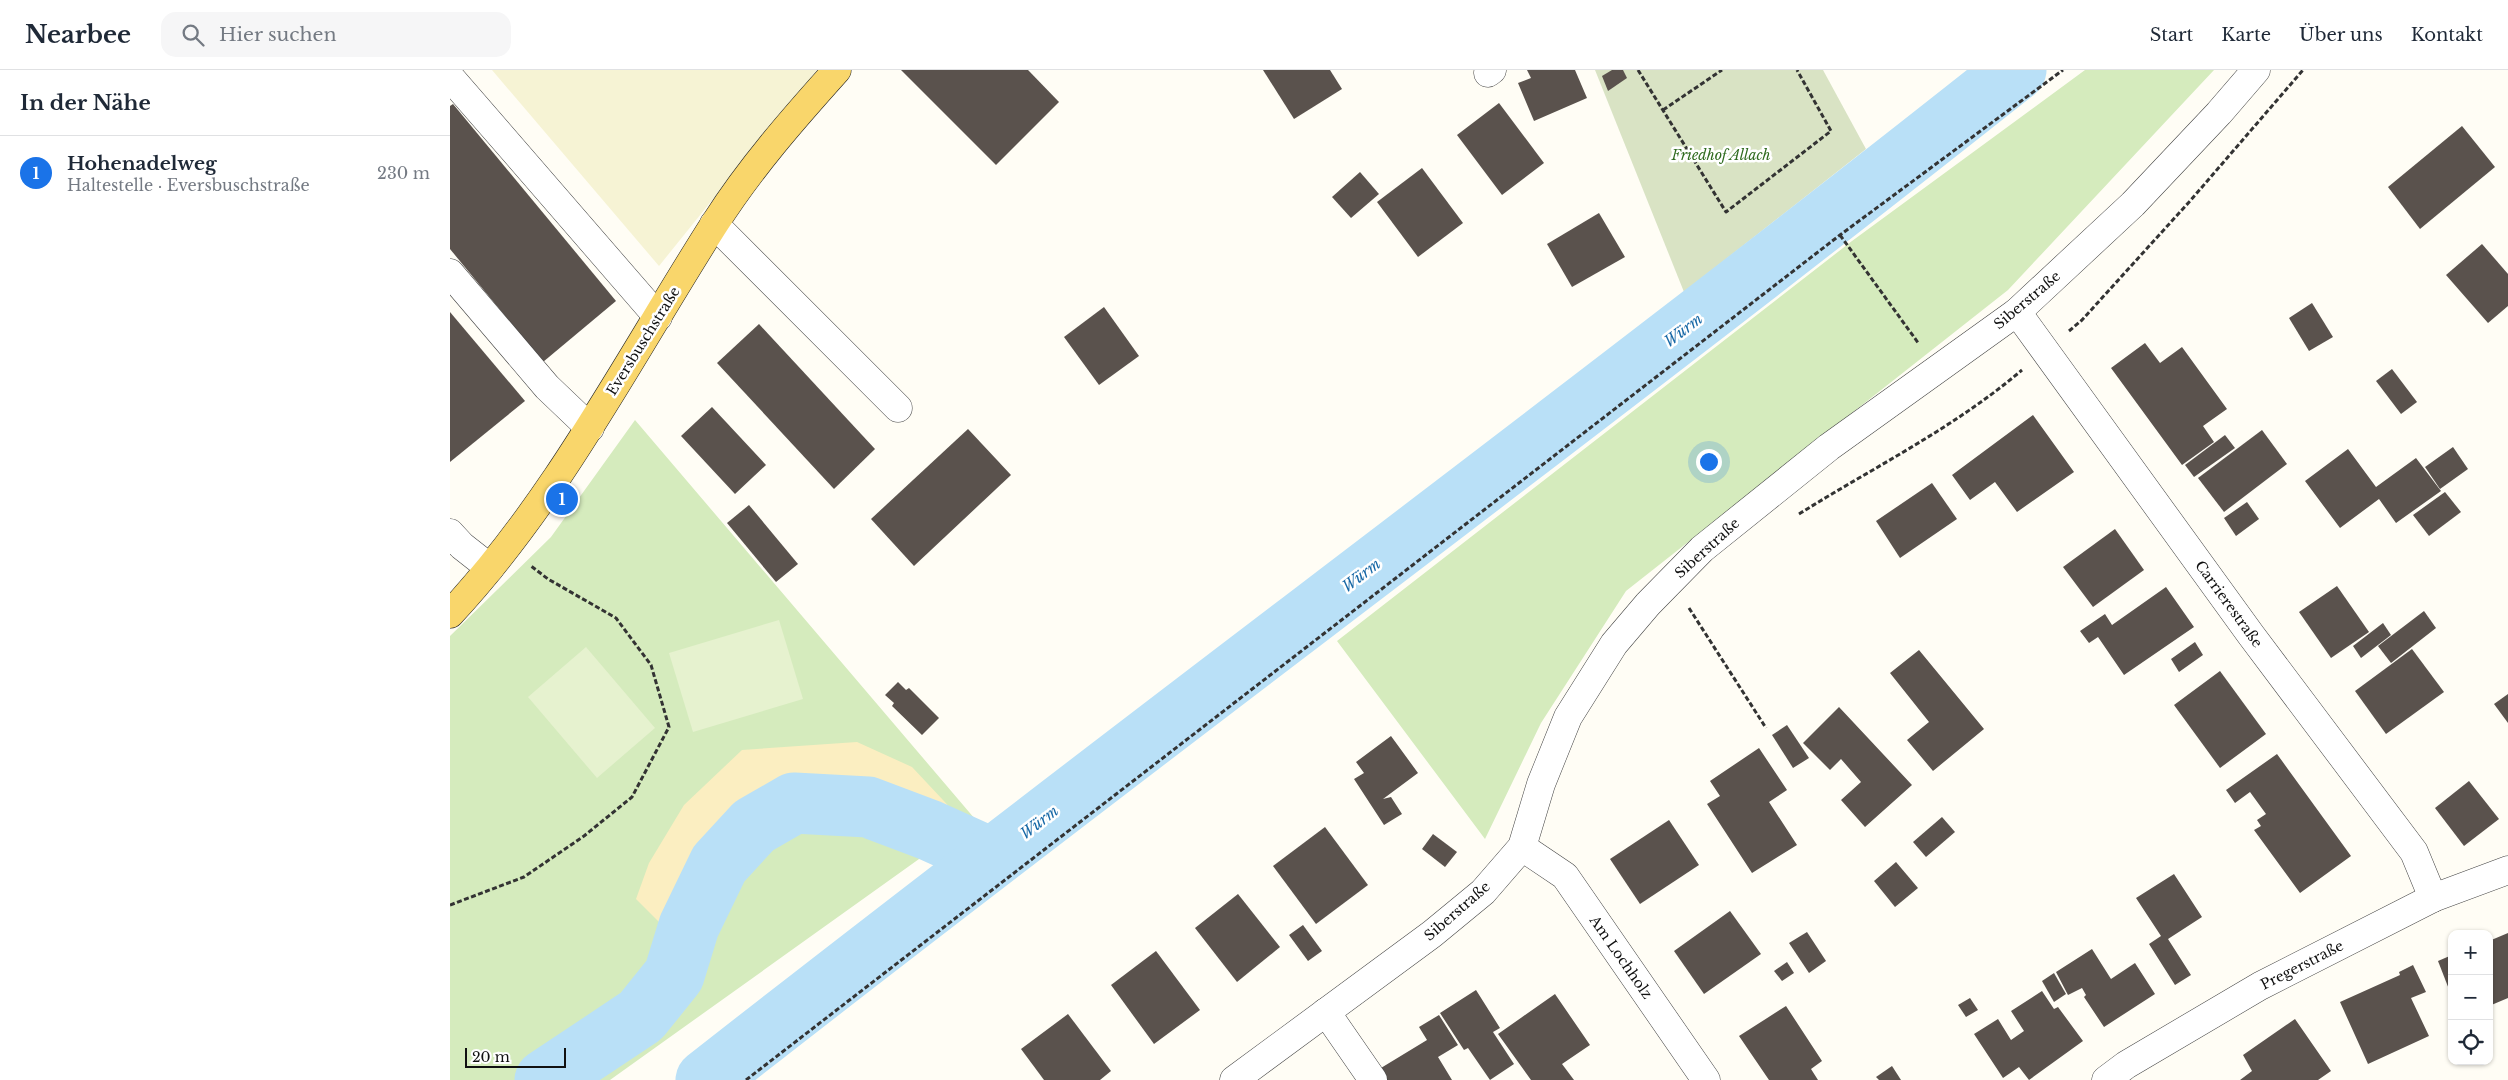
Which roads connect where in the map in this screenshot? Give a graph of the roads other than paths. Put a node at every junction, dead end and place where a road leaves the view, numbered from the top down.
1 (837, 70) edge
2 (2256, 70) edge
3 (450, 78) edge
4 (714, 224) junction
5 (450, 274) edge
6 (2017, 312) junction
7 (658, 317) junction
8 (898, 408) dead end
9 (590, 428) junction
10 (450, 533) edge
11 (498, 558) junction
12 (450, 614) edge
13 (1522, 847) junction
14 (2508, 870) edge
15 (2434, 898) junction
16 (1326, 1012) junction
17 (1234, 1080) edge
18 (1373, 1080) edge
19 (1706, 1080) edge
20 (2106, 1080) edge

1 - 4 main road, Eversbuschstraße
2 - 6 street, Siberstraße
3 - 7 street
4 - 7 main road, Eversbuschstraße
4 - 8 street
5 - 9 street
6 - 13 street, Siberstraße
6 - 15 street, Carrierestraße
7 - 9 main road, Eversbuschstraße
9 - 11 main road, Eversbuschstraße
10 - 11 street
11 - 12 main road, Eversbuschstraße
13 - 16 street, Siberstraße
13 - 19 street, Am Lochholz
14 - 15 street, Pregerstraße
15 - 20 street, Pregerstraße
16 - 17 street, Siberstraße
16 - 18 street

